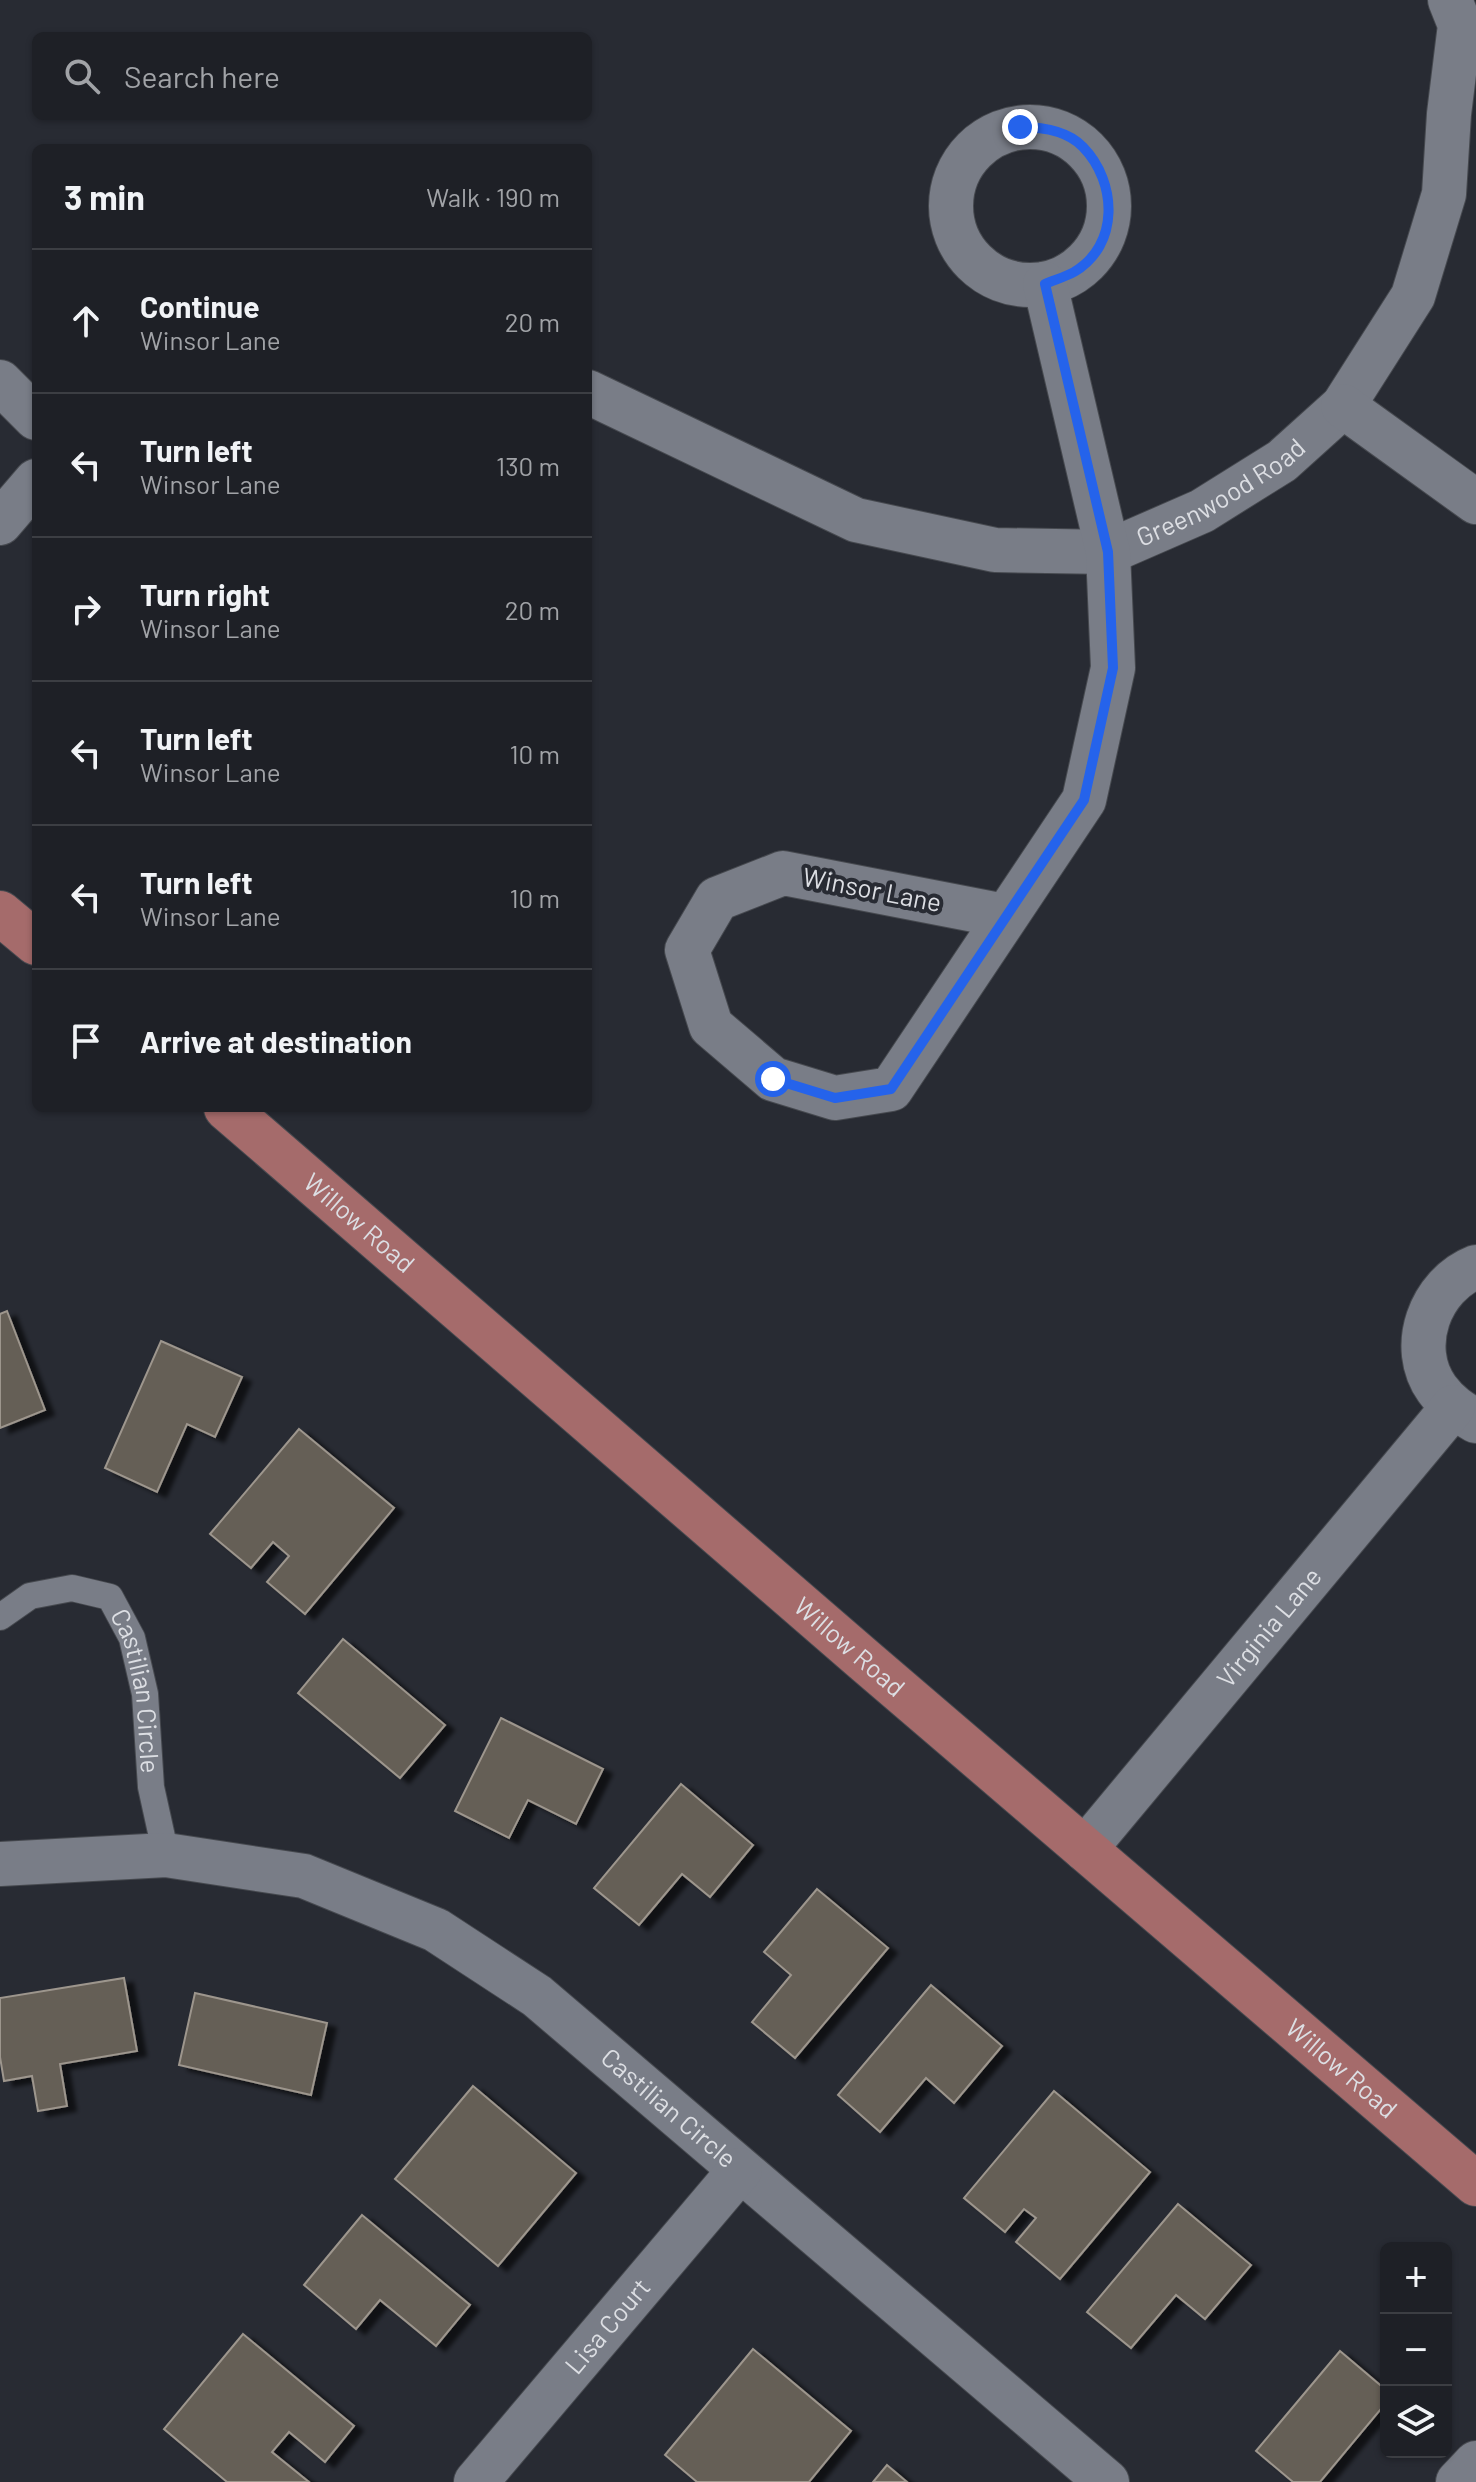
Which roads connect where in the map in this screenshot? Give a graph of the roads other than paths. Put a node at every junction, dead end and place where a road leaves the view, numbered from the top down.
1 (1462, 16) edge
2 (1045, 284) dead end
3 (0, 382) edge
4 (592, 394) edge
5 (1343, 406) junction
6 (32, 414) edge
7 (32, 486) edge
8 (1476, 502) edge
9 (0, 523) edge
10 (1108, 552) junction
11 (0, 913) edge
12 (1005, 916) junction
13 (32, 940) edge
14 (231, 1112) edge
15 (1476, 1267) edge
16 (1464, 1414) edge
17 (0, 1617) edge
18 (1085, 1849) junction
19 (166, 1855) junction
20 (0, 1864) edge
21 (740, 2170) junction
22 (1476, 2184) edge
23 (1476, 2463) edge
24 (476, 2482) edge
25 (1107, 2482) edge
26 (1458, 2482) edge

1 - 5 street, Greenwood Road
2 - 10 street, Winsor Lane
3 - 6 street
4 - 10 street, Greenwood Road
5 - 8 street
5 - 10 street, Greenwood Road
7 - 9 street
10 - 12 street, Winsor Lane
11 - 13 main road
12 - 12 street, Winsor Lane
14 - 18 main road, Willow Road
15 - 16 street, Virginia Lane
16 - 18 street, Virginia Lane
17 - 19 lane, Castilian Circle
18 - 22 main road, Willow Road
19 - 20 street, Castilian Circle
19 - 21 street, Castilian Circle
21 - 24 street, Lisa Court
21 - 25 street, Castilian Circle
23 - 26 street

